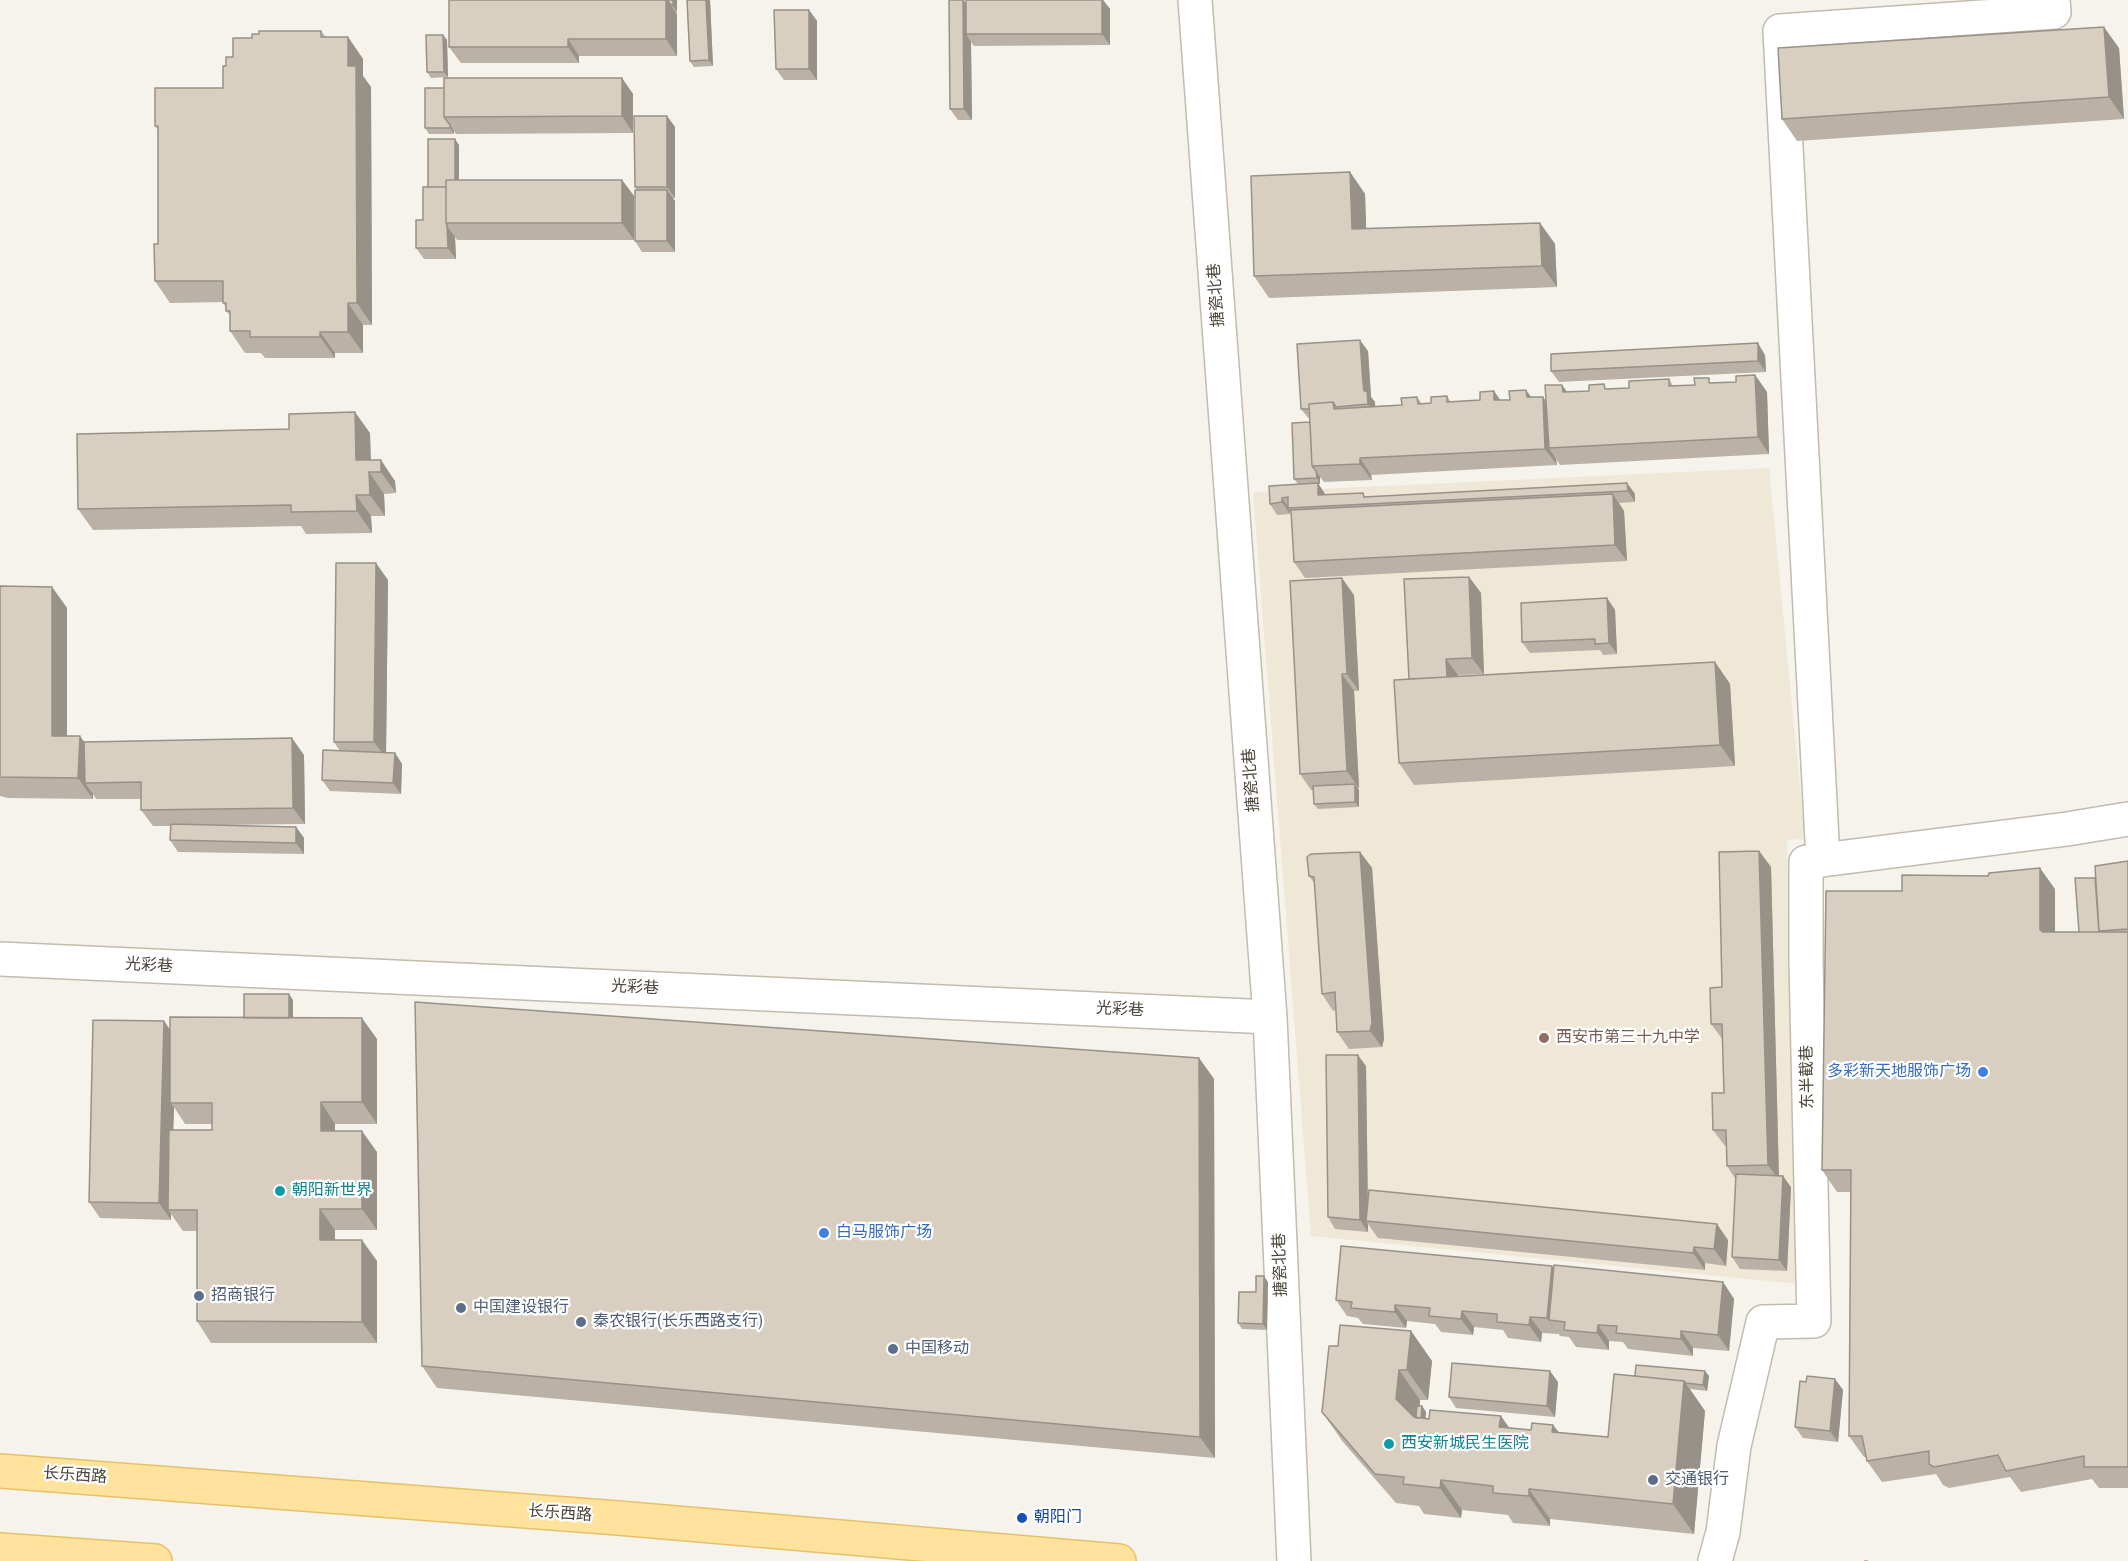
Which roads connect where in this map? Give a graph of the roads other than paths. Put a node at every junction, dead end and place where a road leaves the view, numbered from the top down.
1 (1195, 0) edge
2 (2053, 0) edge
3 (2128, 819) edge
4 (1823, 860) junction
5 (0, 959) edge
6 (1270, 1017) junction
7 (0, 1471) edge
8 (0, 1550) edge
9 (155, 1561) edge
10 (1119, 1561) edge
11 (1293, 1561) edge
12 (1715, 1561) edge

1 - 6 street, 搪瓷北巷
2 - 4 street
3 - 4 street
4 - 12 street, 东半截巷
5 - 6 street, 光彩巷
6 - 11 street, 搪瓷北巷
7 - 10 main road, 长乐西路
8 - 9 main road

